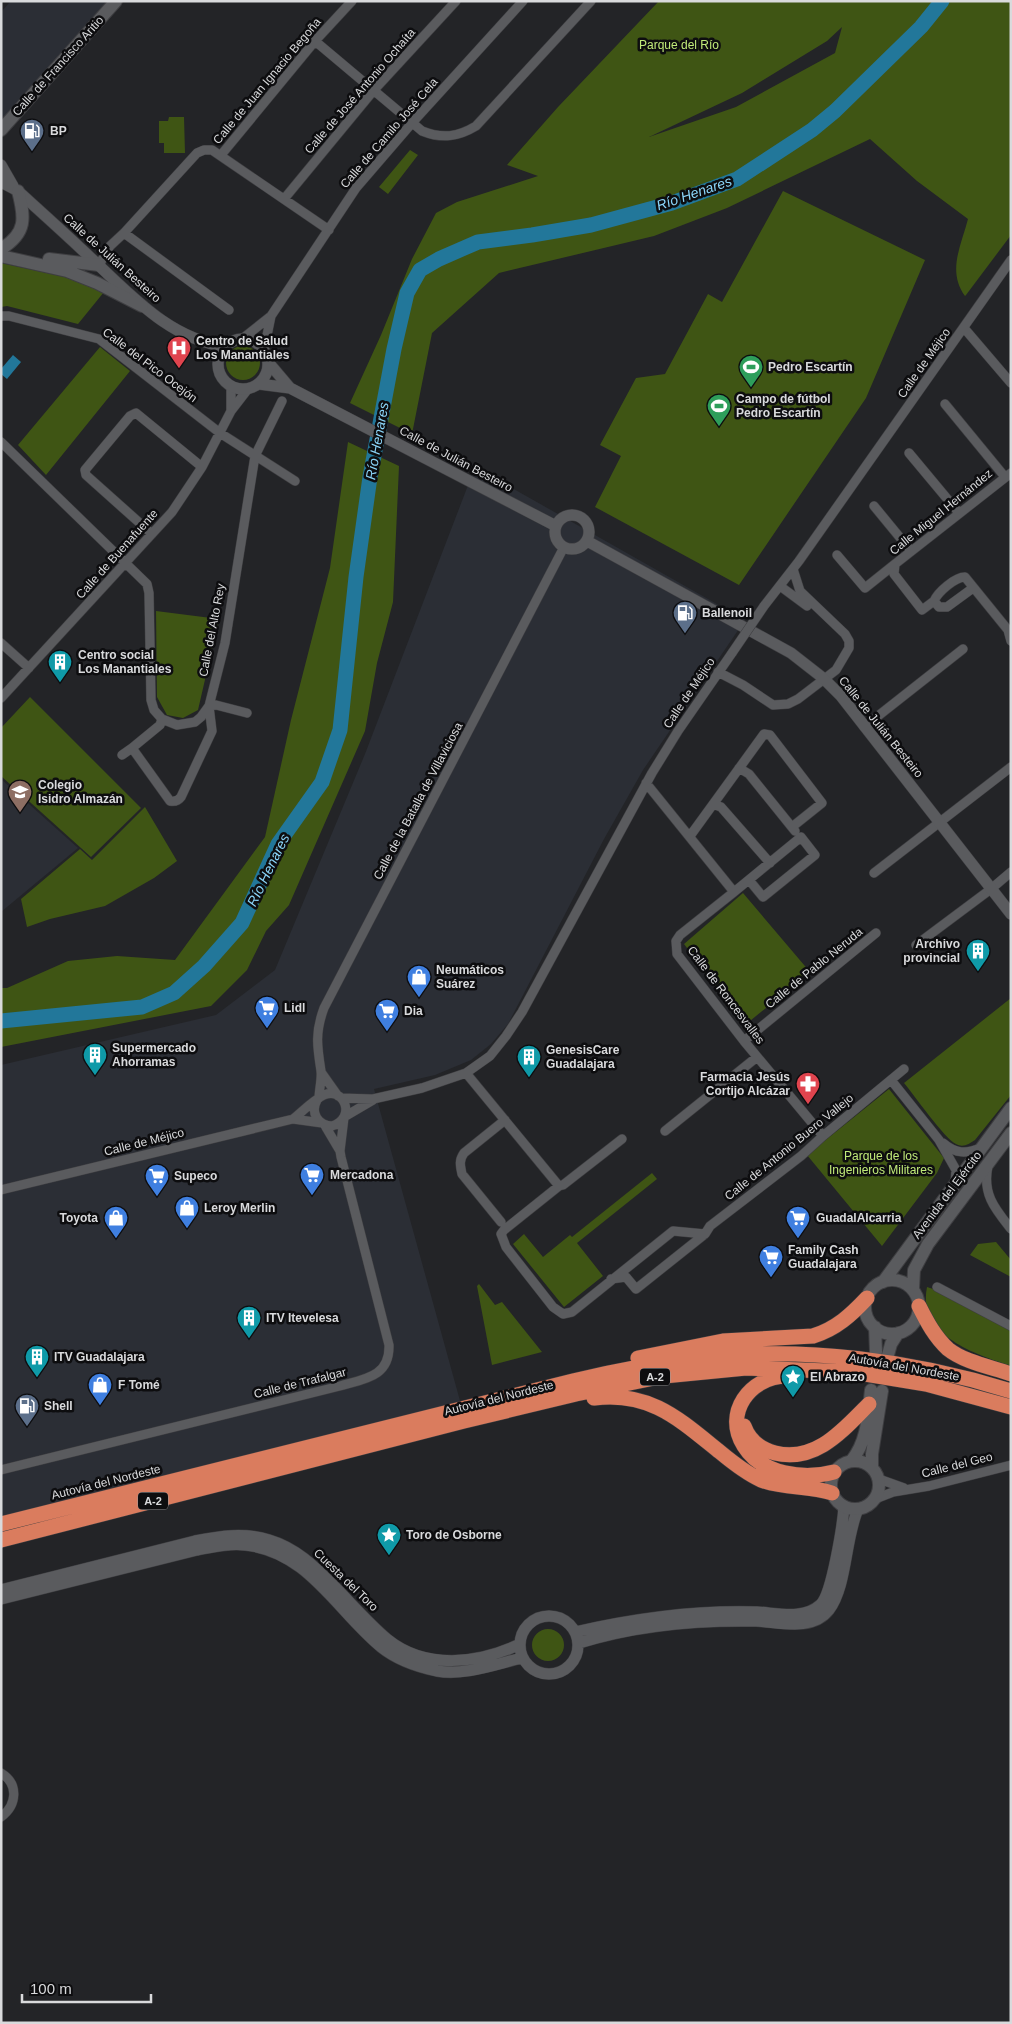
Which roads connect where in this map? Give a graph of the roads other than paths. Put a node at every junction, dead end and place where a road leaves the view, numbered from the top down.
1 (116, 1) edge
2 (341, 1) edge
3 (352, 1) edge
4 (456, 1) edge
5 (523, 1) edge
6 (591, 1) edge
7 (333, 21) junction
8 (315, 41) junction
9 (374, 90) junction
10 (412, 124) junction
11 (1, 130) edge
12 (221, 155) junction
13 (1, 164) edge
14 (1, 182) edge
15 (16, 189) junction
16 (284, 199) junction
17 (329, 230) junction
18 (124, 234) junction
19 (1, 249) edge
20 (1, 255) edge
21 (1011, 260) edge
22 (99, 265) junction
23 (142, 306) junction
24 (229, 310) dead end
25 (1, 316) edge
26 (271, 316) junction
27 (964, 328) junction
28 (242, 339) junction
29 (199, 341) junction
30 (225, 346) junction
31 (264, 350) junction
32 (268, 362) junction
33 (218, 364) junction
34 (1011, 384) edge
35 (231, 386) junction
36 (253, 387) junction
37 (290, 388) junction
38 (282, 401) dead end
39 (945, 404) dead end
40 (231, 412) junction
41 (220, 433) junction
42 (1, 442) edge
43 (909, 453) dead end
44 (255, 456) junction
45 (202, 467) junction
46 (1008, 475) edge
47 (295, 481) dead end
48 (874, 506) dead end
49 (959, 513) junction
50 (556, 526) junction
51 (152, 534) junction
52 (587, 541) junction
53 (564, 547) junction
54 (911, 551) junction
55 (837, 555) dead end
56 (126, 563) junction
57 (895, 564) junction
58 (793, 569) junction
59 (780, 586) junction
60 (973, 588) junction
61 (934, 601) junction
62 (838, 627) junction
63 (1011, 641) edge
64 (1, 643) edge
65 (962, 650) dead end
66 (29, 668) junction
67 (718, 672) junction
68 (824, 678) junction
69 (1, 698) edge
70 (208, 706) junction
71 (247, 713) dead end
72 (162, 719) junction
73 (864, 727) junction
74 (132, 748) junction
75 (122, 755) dead end
76 (739, 768) junction
77 (1011, 768) edge
78 (646, 783) junction
79 (713, 804) junction
80 (940, 823) junction
81 (792, 827) junction
82 (690, 836) junction
83 (801, 837) junction
84 (770, 863) junction
85 (1011, 872) edge
86 (874, 873) dead end
87 (749, 880) junction
88 (991, 889) junction
89 (734, 892) junction
90 (1011, 914) edge
91 (876, 933) dead end
92 (916, 945) dead end
93 (744, 1041) junction
94 (757, 1057) junction
95 (904, 1069) dead end
96 (321, 1072) junction
97 (466, 1073) junction
98 (891, 1080) junction
99 (340, 1097) junction
100 (318, 1099) junction
101 (373, 1100) junction
102 (1011, 1108) edge
103 (344, 1118) junction
104 (293, 1119) junction
105 (505, 1120) junction
106 (323, 1124) junction
107 (665, 1132) dead end
108 (1011, 1133) edge
109 (823, 1136) junction
110 (622, 1139) dead end
111 (940, 1140) junction
112 (984, 1146) junction
113 (340, 1150) junction
114 (990, 1158) junction
115 (955, 1183) junction
116 (559, 1186) junction
117 (1, 1190) edge
118 (501, 1222) dead end
119 (1011, 1229) edge
120 (705, 1234) junction
121 (611, 1279) junction
122 (883, 1282) junction
123 (937, 1288) dead end
124 (913, 1289) junction
125 (867, 1298) junction
126 (919, 1306) junction
127 (1011, 1326) edge
128 (875, 1327) junction
129 (898, 1333) junction
130 (1011, 1374) edge
131 (1011, 1391) edge
132 (874, 1395) junction
133 (740, 1406) junction
134 (1011, 1407) edge
135 (462, 1408) junction
136 (1011, 1413) edge
137 (303, 1455) junction
138 (852, 1460) junction
139 (1011, 1465) edge
140 (872, 1467) junction
141 (1, 1470) edge
142 (834, 1472) junction
143 (879, 1479) junction
144 (910, 1490) junction
145 (832, 1493) junction
146 (875, 1499) junction
147 (844, 1506) junction
148 (858, 1509) junction
149 (1, 1517) edge
150 (1, 1524) edge
151 (1, 1540) edge
152 (1, 1590) edge
153 (1, 1599) edge
154 (577, 1637) junction
155 (520, 1644) junction
156 (522, 1658) junction
157 (1, 1773) edge
158 (1, 1817) edge

1 - 11 main road, Calle de Francisco Aritio
2 - 7 street
3 - 7 street, Calle de Juan Ignacio Begoña
4 - 9 street, Calle de José Antonio Ochaíta
5 - 10 street, Calle de Camilo José Cela
6 - 10 street
7 - 8 street, Calle de Juan Ignacio Begoña
8 - 9 street
8 - 12 street, Calle de Juan Ignacio Begoña
9 - 10 street
9 - 16 street, Calle de José Antonio Ochaíta
10 - 17 street, Calle de Camilo José Cela
12 - 16 street
12 - 18 street
13 - 15 street, Calle de Julián Besteiro
14 - 15 street, Calle de Julián Besteiro
15 - 19 main road
15 - 22 street, Calle de Julián Besteiro
16 - 17 street
17 - 26 street, Calle de Camilo José Cela
18 - 22 street
18 - 24 street
20 - 22 main road
20 - 23 main road
21 - 27 street, Calle de Méjico
22 - 23 street, Calle de Julián Besteiro
23 - 29 street, Calle de Julián Besteiro
25 - 41 street, Calle del Pico Ocejón
26 - 28 street, Calle de Camilo José Cela
26 - 31 street, Calle de Camilo José Cela
27 - 34 street
27 - 58 street, Calle de Méjico
28 - 30 street
28 - 31 street
29 - 30 street, Calle de Julián Besteiro
29 - 33 street, Calle de Julián Besteiro
30 - 33 street
31 - 32 street
32 - 36 street
32 - 37 street, Calle de Julián Besteiro
33 - 35 street
35 - 36 street
35 - 40 street, Calle de Buenafuente
36 - 37 street, Calle de Julián Besteiro
36 - 40 street, Calle de Buenafuente
37 - 50 street, Calle de Julián Besteiro
38 - 44 street, Calle del Alto Rey
39 - 46 street
40 - 41 street, Calle de Buenafuente
41 - 44 street, Calle del Pico Ocejón
41 - 45 street, Calle de Buenafuente
42 - 56 street
43 - 49 street
44 - 47 street, Calle del Pico Ocejón
44 - 70 street, Calle del Alto Rey
45 - 51 street, Calle de Buenafuente
45 - 51 street
46 - 49 street, Calle Miguel Hernández
48 - 54 street
49 - 54 street, Calle Miguel Hernández
50 - 52 street
50 - 53 street
51 - 56 street, Calle de Buenafuente
52 - 53 street
52 - 68 street, Calle de Julián Besteiro
53 - 96 street, Calle de la Batalla de Villaviciosa
54 - 57 street, Calle Miguel Hernández
55 - 57 street
56 - 66 street, Calle de Buenafuente
56 - 72 street
57 - 61 street, Calle Miguel Hernández
58 - 59 street, Calle de Méjico
58 - 62 street
59 - 62 street
59 - 67 street, Calle de Méjico, bridge
60 - 61 street
60 - 61 street
60 - 63 street
62 - 68 street
64 - 66 street
65 - 73 street
66 - 69 street, Calle de Buenafuente
67 - 68 street
67 - 78 street, Calle de Méjico
68 - 73 street, Calle de Julián Besteiro
70 - 71 street
70 - 72 street
70 - 74 street
72 - 74 street
73 - 80 street, Calle de Julián Besteiro
74 - 75 street
76 - 79 street
76 - 81 street
76 - 81 street
77 - 80 street
78 - 82 street
78 - 97 street, Calle de Méjico
79 - 82 street
79 - 84 street
80 - 86 street
80 - 88 street, Calle de Julián Besteiro
81 - 83 street
82 - 89 street
83 - 84 street
83 - 87 street
84 - 87 street
85 - 88 street
87 - 89 street
88 - 90 street, Calle de Julián Besteiro
88 - 92 street
89 - 93 street, Calle de Roncesvalles
91 - 93 street, Calle de Pablo Neruda
93 - 94 street, Calle de Roncesvalles
94 - 107 street
94 - 109 street, Calle de Roncesvalles
95 - 98 street, Calle de Antonio Buero Vallejo
96 - 99 street, Calle de la Batalla de Villaviciosa
96 - 100 street, Calle de la Batalla de Villaviciosa
97 - 101 street, Calle de Méjico
97 - 105 street
98 - 109 street, Calle de Antonio Buero Vallejo
98 - 111 street
99 - 100 street
99 - 101 street, Calle de Méjico
99 - 103 street
100 - 104 street, Calle de Méjico
100 - 106 street
101 - 103 street, Calle de Méjico
102 - 112 main road, Avenida del Ejército
103 - 106 street
103 - 113 street, Calle de Trafalgar
104 - 106 street, Calle de Méjico
104 - 117 street, Calle de Méjico
105 - 116 street
105 - 118 street
106 - 113 street, Calle de Trafalgar
108 - 114 main road, Avenida del Ejército
109 - 120 street, Calle de Antonio Buero Vallejo
110 - 116 street
111 - 112 street
111 - 115 street
112 - 115 main road, Avenida del Ejército
113 - 141 street, Calle de Trafalgar
114 - 119 street
114 - 124 main road, Avenida del Ejército
115 - 122 main road, Avenida del Ejército
116 - 121 street
120 - 121 street
120 - 121 street, Calle de Antonio Buero Vallejo
122 - 124 main road
122 - 125 main road
123 - 127 street
124 - 126 main road
125 - 128 main road
125 - 135 highway
126 - 129 main road
126 - 130 highway
128 - 129 main road
128 - 129 main road
131 - 135 highway, Autovía del Nordeste / A-2
132 - 133 highway
132 - 138 main road
132 - 140 main road
133 - 136 highway
133 - 142 highway
134 - 137 highway, Autovía del Nordeste / A-2
135 - 137 highway, Autovía del Nordeste / A-2
137 - 145 highway
137 - 149 highway
137 - 150 highway, Autovía del Nordeste / A-2
137 - 151 highway, Autovía del Nordeste / A-2
138 - 140 main road
138 - 142 main road
139 - 144 street, Calle del Geo
140 - 143 main road
142 - 145 main road
143 - 144 street, Calle del Geo
143 - 146 main road
144 - 146 street, Calle del Geo
145 - 147 main road
146 - 148 main road
147 - 148 main road
147 - 154 street
148 - 154 street
152 - 155 street, Cuesta del Toro
153 - 156 street
154 - 155 street
154 - 156 street
155 - 156 street
157 - 158 street

